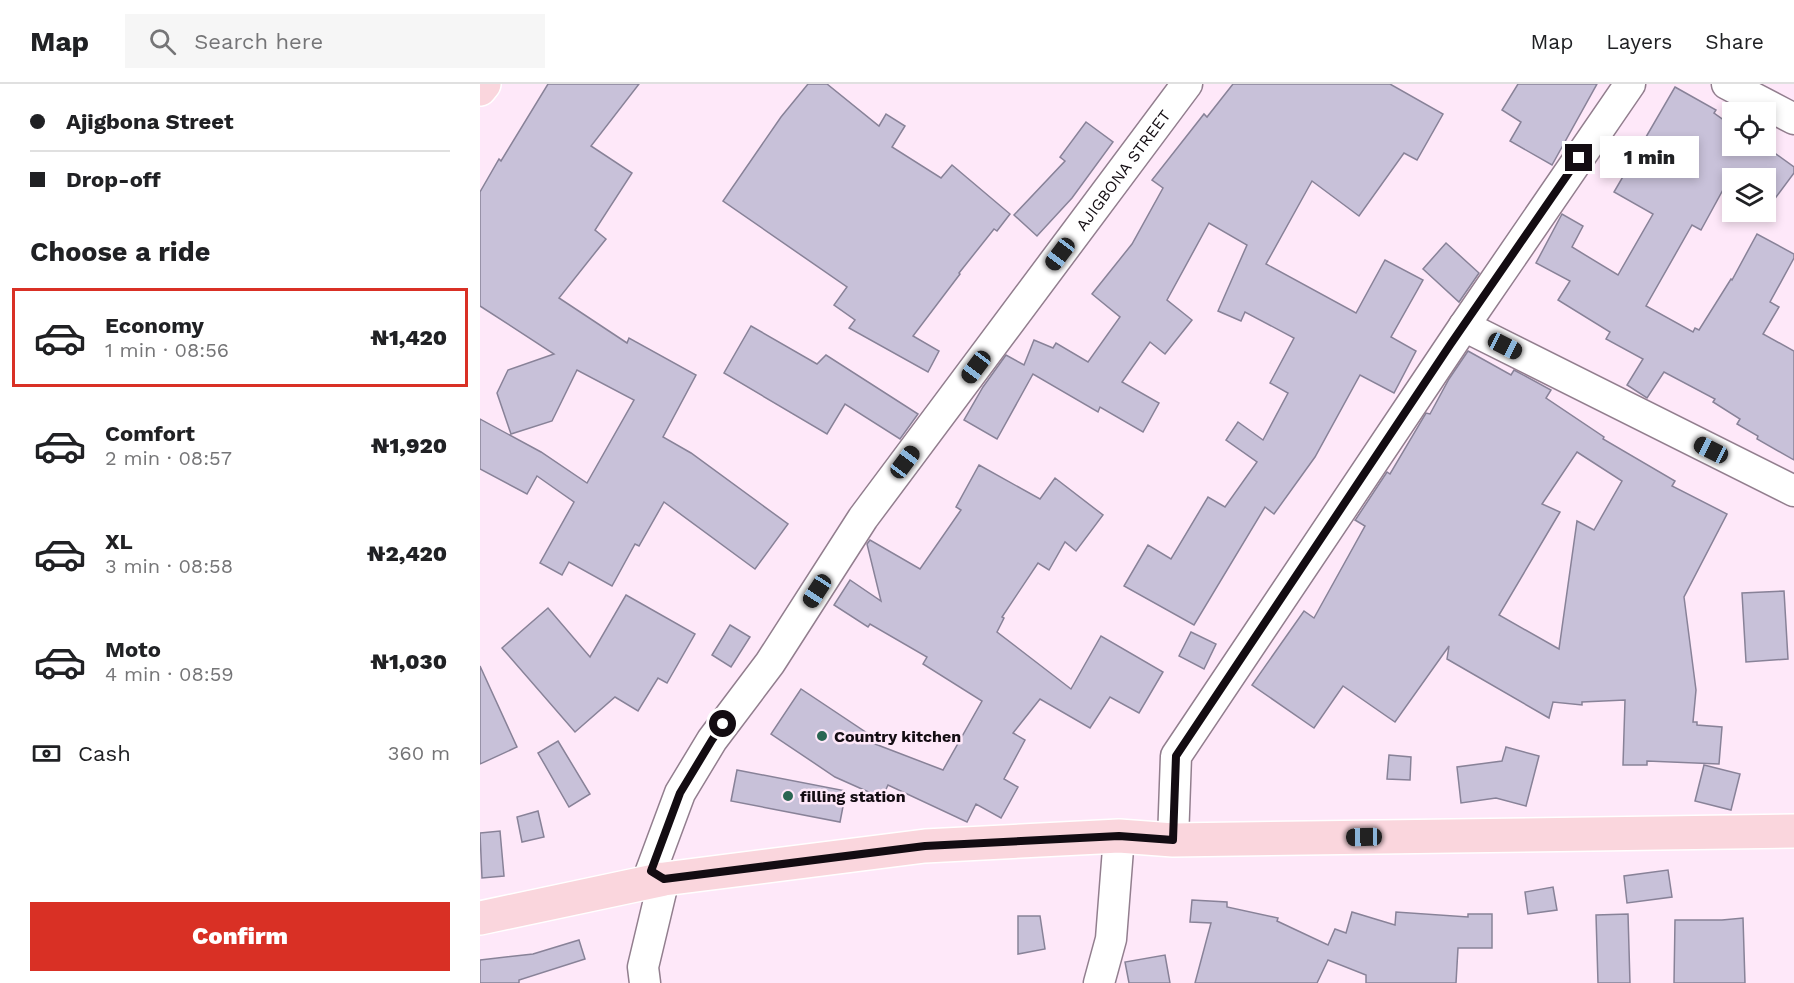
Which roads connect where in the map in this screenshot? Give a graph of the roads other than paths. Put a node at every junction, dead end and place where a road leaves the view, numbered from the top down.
1 (484, 84) edge
2 (1187, 84) edge
3 (1630, 84) edge
4 (1727, 84) edge
5 (480, 89) edge
6 (1794, 119) edge
7 (1464, 326) junction
8 (1794, 491) edge
9 (1794, 831) edge
10 (1119, 836) junction
11 (1173, 840) junction
12 (664, 879) junction
13 (480, 918) edge
14 (645, 983) edge
15 (1099, 983) edge

1 - 5 main road
2 - 12 street, AJIGBONA STREET
3 - 7 street
4 - 6 street
7 - 8 street
7 - 11 street
9 - 11 main road
10 - 11 main road
10 - 12 main road
10 - 15 street
12 - 13 main road
12 - 14 street

